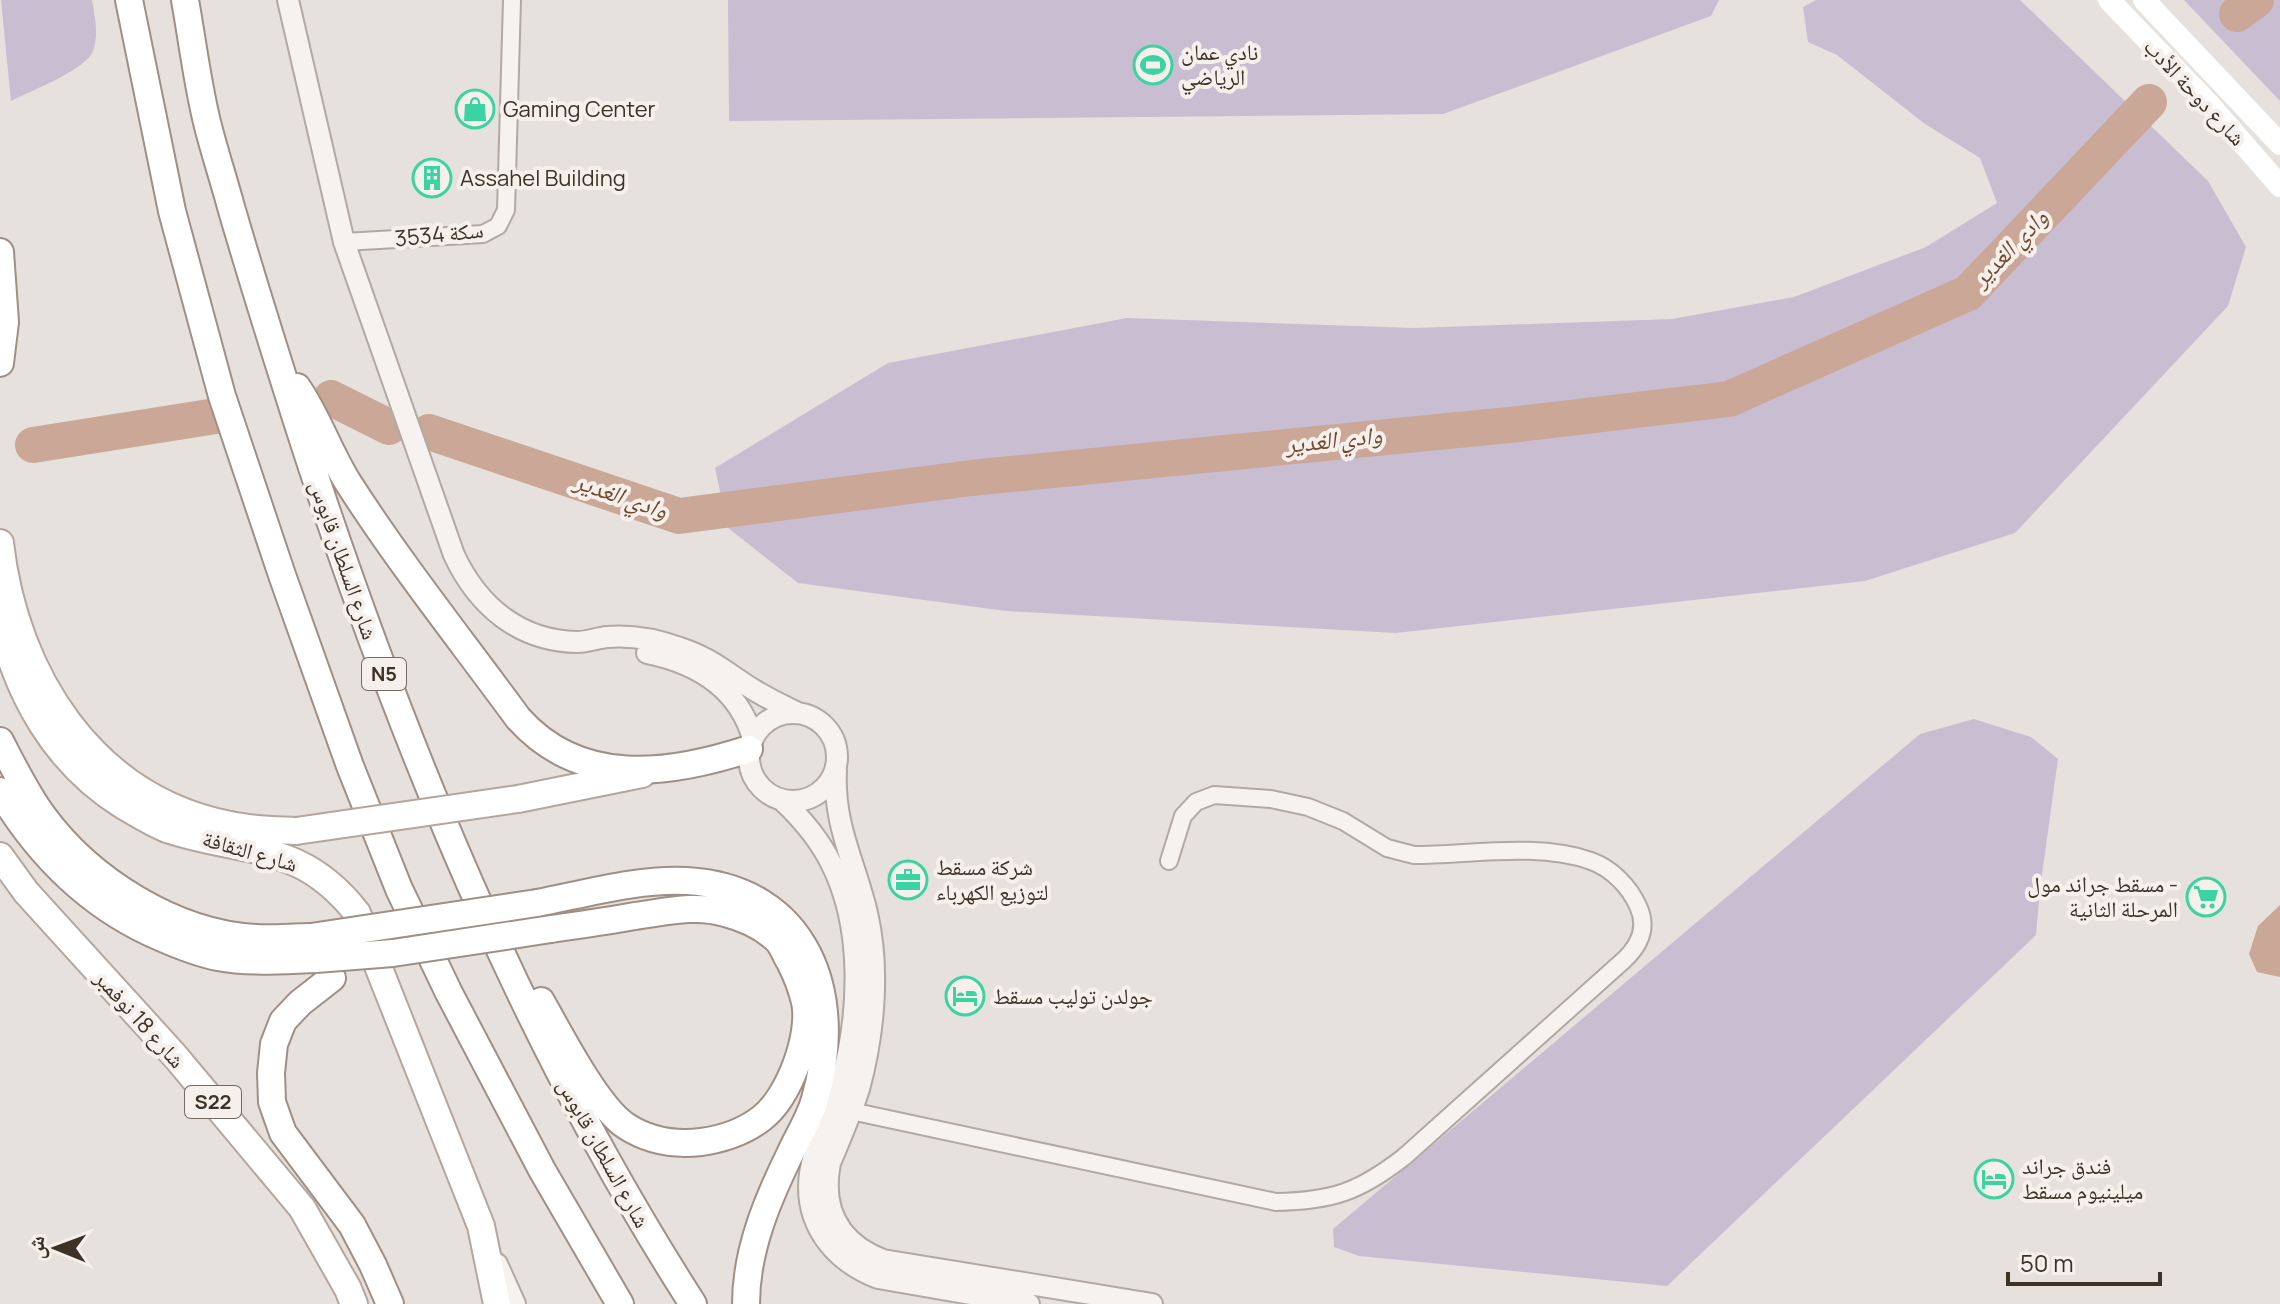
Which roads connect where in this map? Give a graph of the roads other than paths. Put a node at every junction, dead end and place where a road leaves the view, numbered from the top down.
1 (129, 0) edge
2 (185, 0) edge
3 (288, 0) edge
4 (512, 0) edge
5 (2109, 0) edge
6 (2144, 0) edge
7 (2280, 144) edge
8 (2280, 186) edge
9 (344, 242) junction
10 (0, 252) edge
11 (277, 361) junction
12 (0, 363) edge
13 (0, 543) edge
14 (0, 617) edge
15 (592, 642) junction
16 (798, 713) junction
17 (0, 741) edge
18 (751, 744) junction
19 (661, 770) junction
20 (836, 770) junction
21 (0, 791) edge
22 (783, 801) junction
23 (451, 840) junction
24 (0, 856) edge
25 (1169, 861) dead end
26 (320, 958) junction
27 (851, 1111) junction
28 (481, 1226) junction
29 (354, 1304) edge
30 (390, 1304) edge
31 (497, 1304) edge
32 (515, 1304) edge
33 (620, 1304) edge
34 (693, 1304) edge
35 (746, 1304) edge
36 (1029, 1304) edge
37 (1152, 1304) edge

1 - 33 main road
2 - 11 main road, شارع السلطان قابوس / N5
3 - 9 street
4 - 9 street, سكة 3534
5 - 8 main road, شارع دوحة الأدب
6 - 7 main road, شارع دوحة الأدب
9 - 15 street
10 - 12 main road
11 - 19 main road
11 - 23 main road, شارع السلطان قابوس / N5
13 - 19 main road, bridge
14 - 28 main road, شارع الثقافة
15 - 16 street
15 - 18 street
16 - 18 street
16 - 20 street
17 - 26 main road
18 - 19 main road
18 - 22 street
20 - 22 street
20 - 27 street
21 - 26 main road
22 - 36 street
23 - 26 main road, bridge
23 - 34 main road, شارع السلطان قابوس / N5
24 - 29 main road, شارع 18 نوفمبر / S22
25 - 27 street
26 - 30 main road
26 - 35 main road, bridge
27 - 37 street
28 - 31 main road
28 - 32 street

